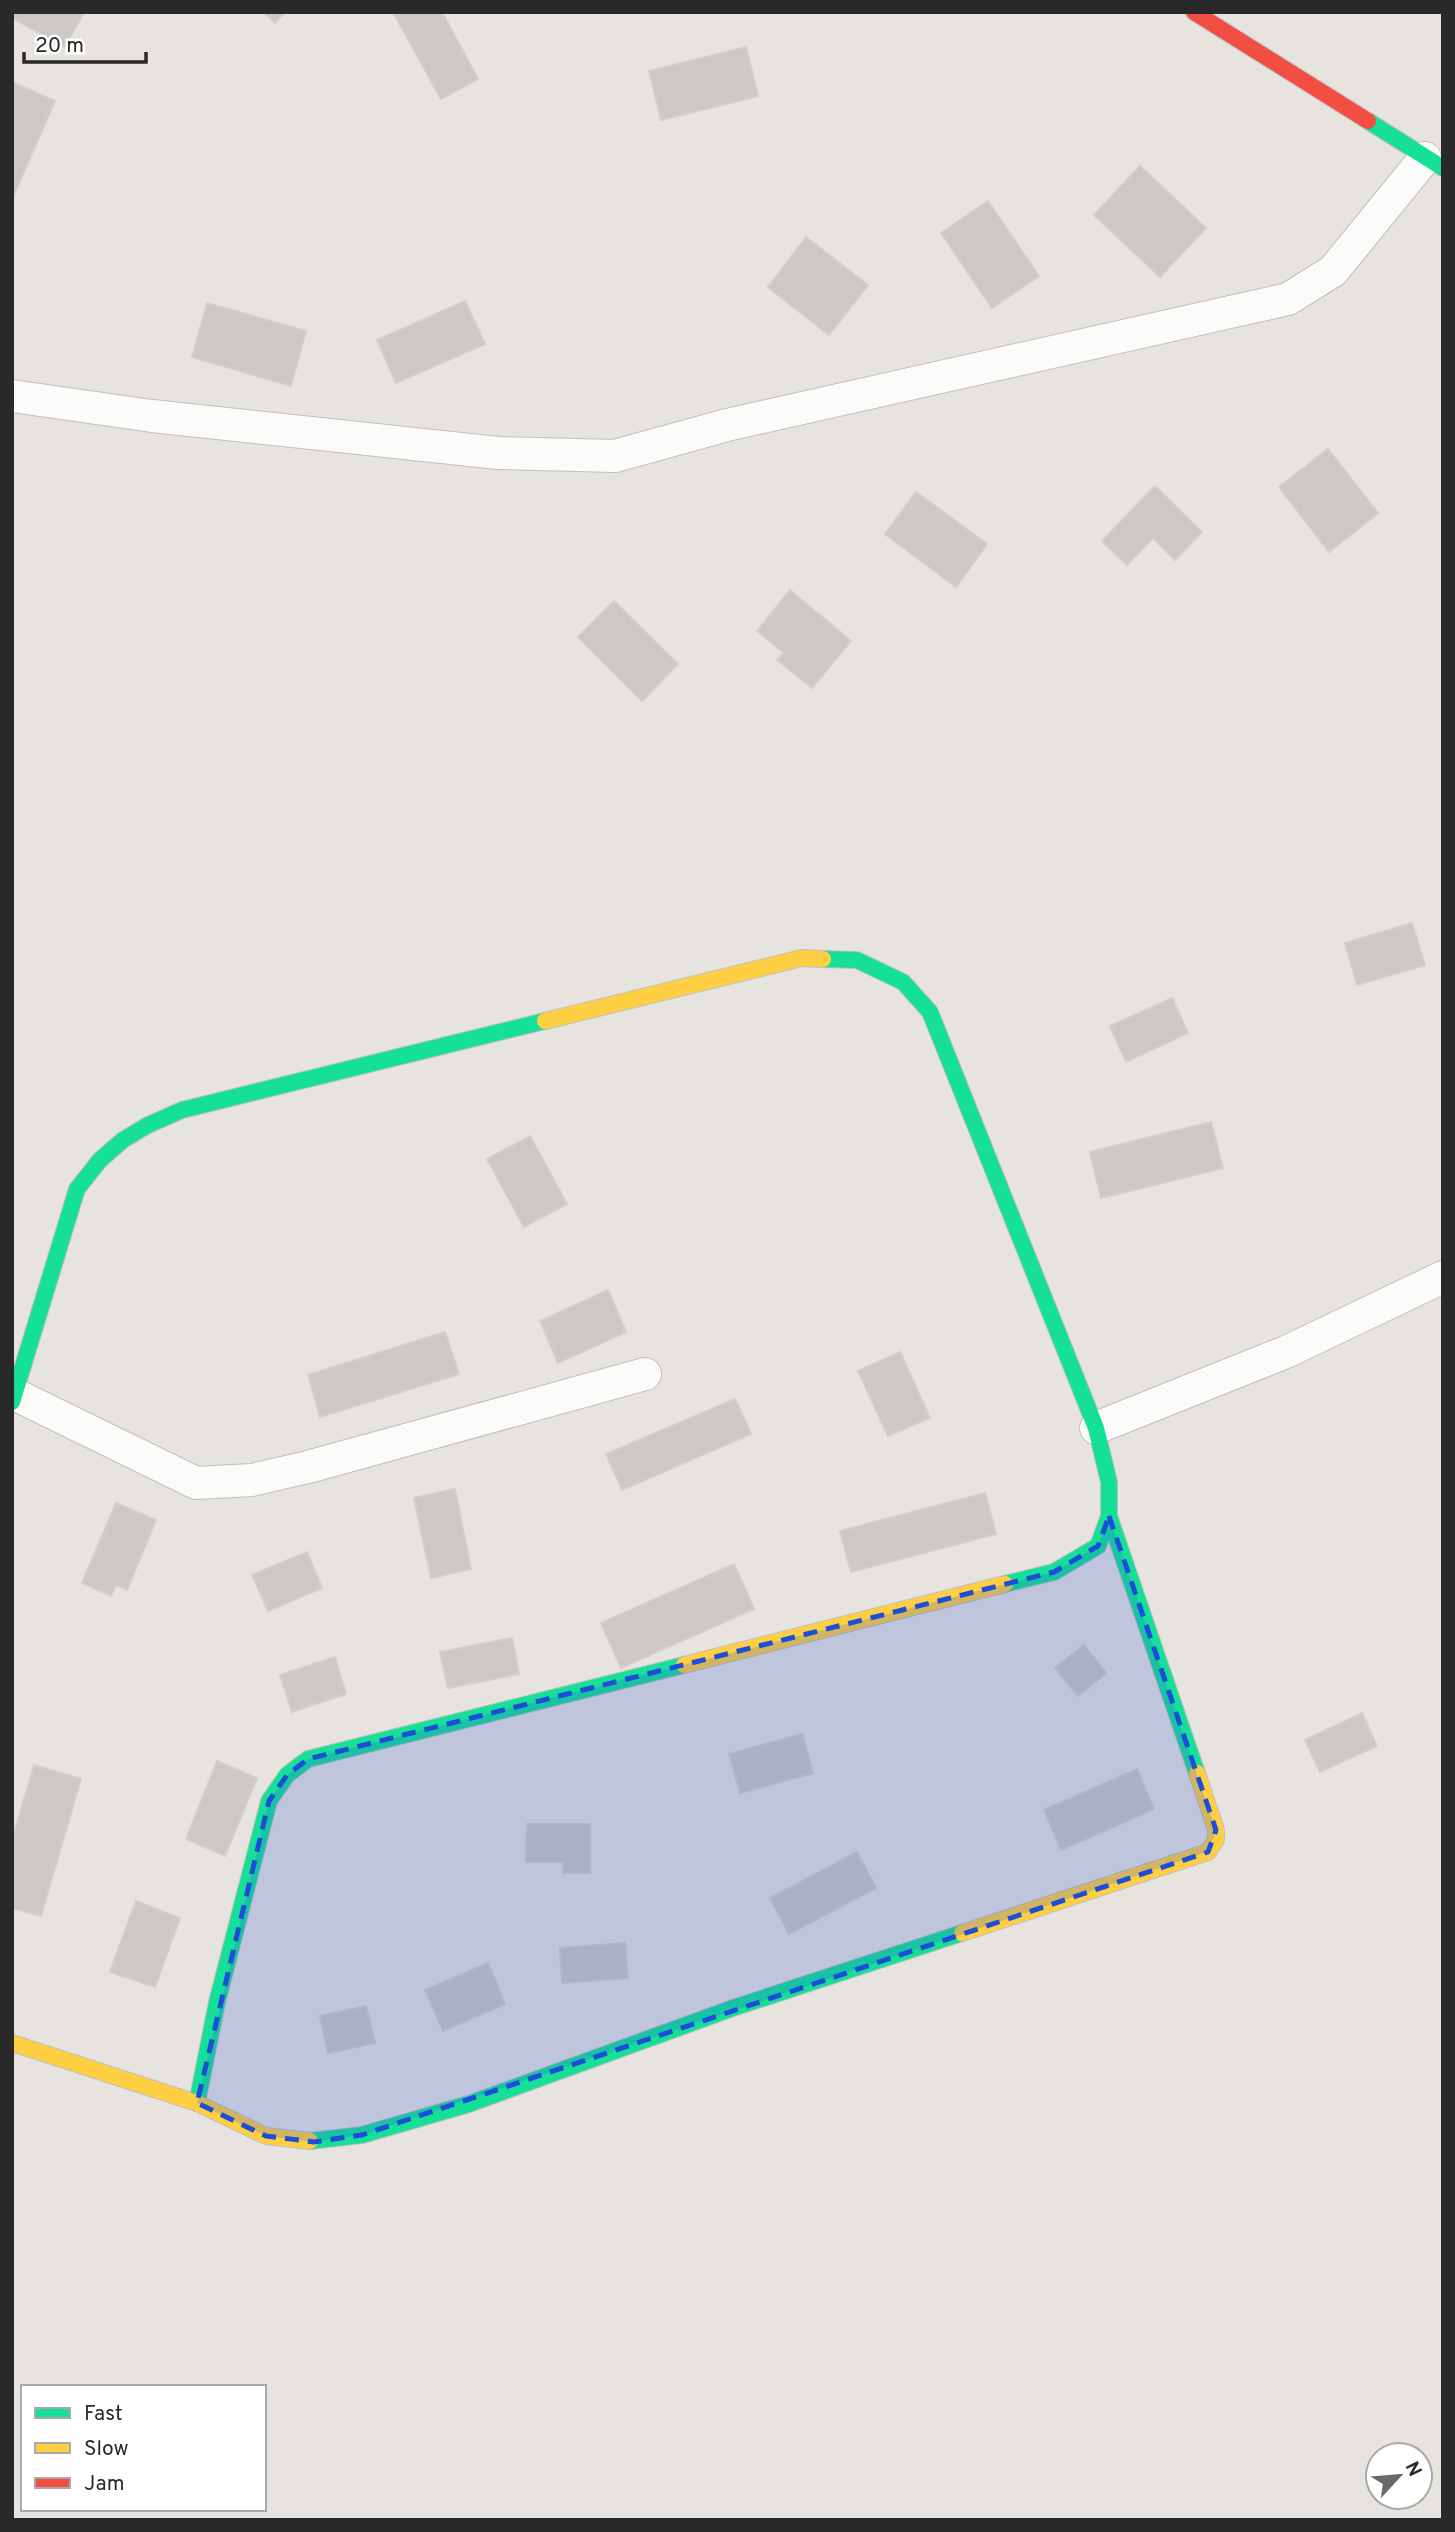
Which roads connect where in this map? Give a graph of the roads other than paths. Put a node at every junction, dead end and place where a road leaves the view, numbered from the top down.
1 (1194, 12) edge
2 (1434, 163) edge
3 (12, 396) edge
4 (1443, 1277) edge
5 (645, 1374) dead end
6 (13, 1396) edge
7 (1096, 1428) junction
8 (1109, 1516) junction
9 (12, 2043) edge
10 (197, 2103) junction

1 - 2 street
2 - 3 street
4 - 7 street
5 - 6 street
6 - 7 street
7 - 8 street
8 - 10 street
8 - 10 street
9 - 10 street

